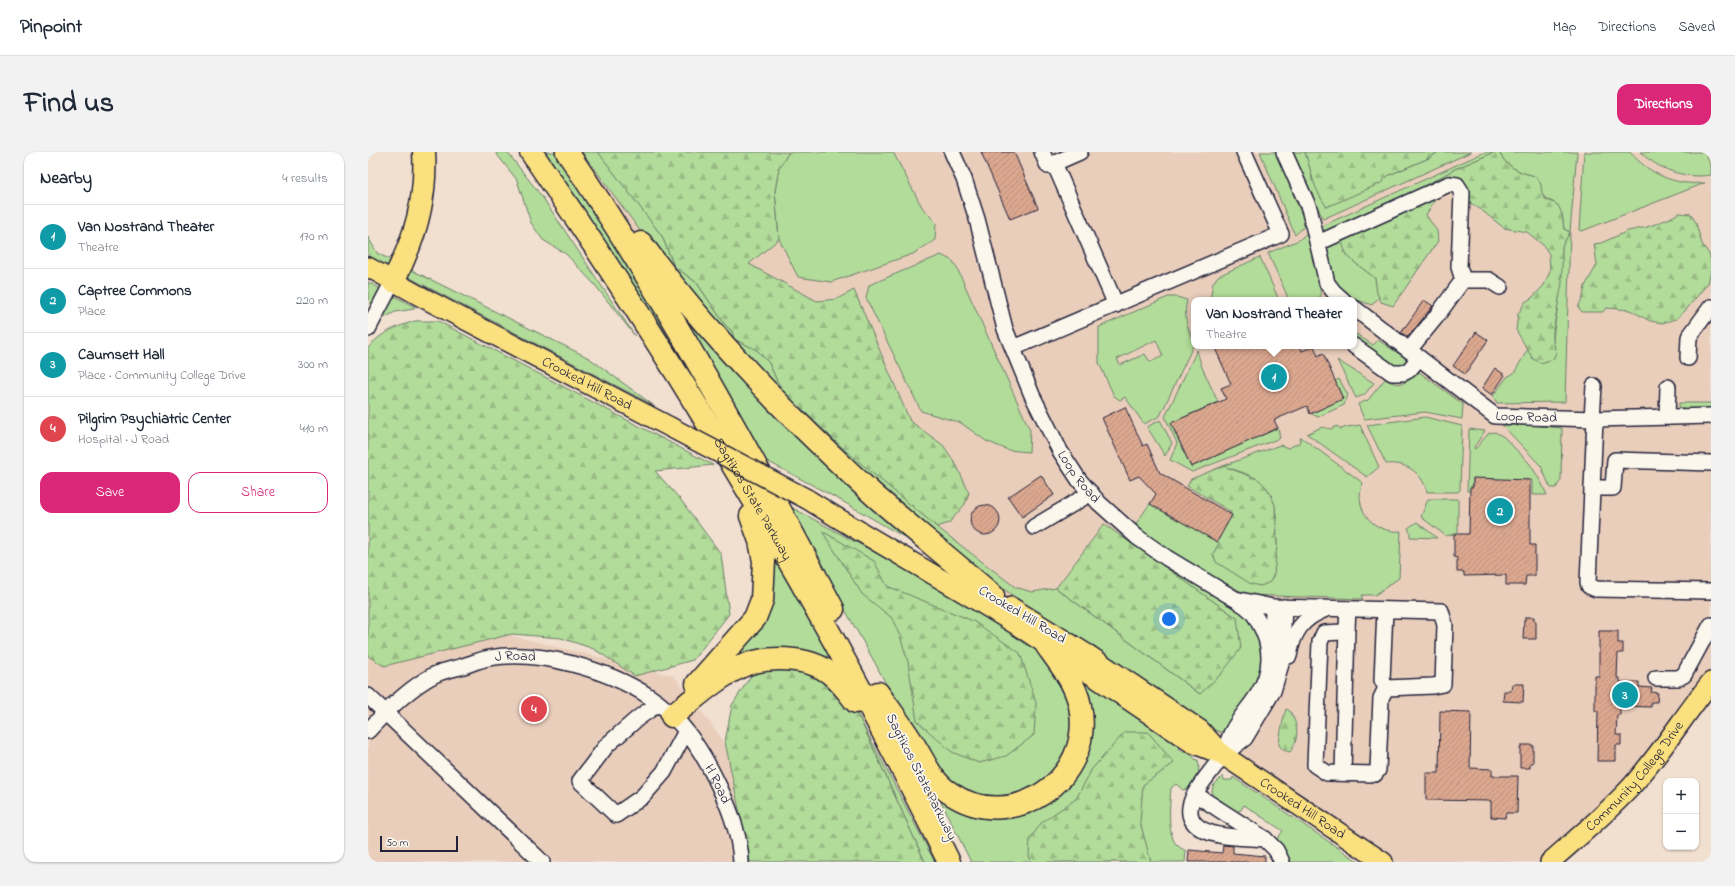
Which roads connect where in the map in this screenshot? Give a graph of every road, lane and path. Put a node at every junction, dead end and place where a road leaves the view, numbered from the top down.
1 (424, 152) edge
2 (531, 152) edge
3 (567, 152) edge
4 (571, 152) edge
5 (952, 152) edge
6 (1042, 152) edge
7 (1080, 152) edge
8 (1244, 152) edge
9 (1284, 152) edge
10 (1054, 164) junction
11 (1318, 243) junction
12 (368, 267) edge
13 (1463, 280) junction
14 (393, 281) junction
15 (1500, 287) dead end
16 (1335, 297) edge
17 (1116, 305) junction
18 (1711, 307) edge
19 (1357, 310) edge
20 (368, 329) edge
21 (1013, 348) junction
22 (1357, 348) edge
23 (1414, 354) junction
24 (1688, 358) dead end
25 (1594, 386) dead end
26 (1668, 387) dead end
27 (1711, 416) edge
28 (1667, 418) junction
29 (1594, 419) junction
30 (718, 441) junction
31 (1711, 463) edge
32 (1592, 488) junction
33 (1091, 493) junction
34 (807, 499) junction
35 (1034, 527) dead end
36 (1711, 591) edge
37 (993, 596) junction
38 (1235, 598) junction
39 (1279, 607) junction
40 (1326, 609) junction
41 (1348, 609) junction
42 (1384, 610) junction
43 (1711, 625) edge
44 (1347, 628) junction
45 (1046, 646) junction
46 (1270, 660) junction
47 (1656, 678) dead end
48 (1276, 683) junction
49 (1710, 684) edge
50 (1386, 688) junction
51 (878, 693) junction
52 (368, 696) edge
53 (384, 713) junction
54 (672, 717) junction
55 (368, 731) edge
56 (1223, 755) junction
57 (1342, 773) junction
58 (1195, 794) junction
59 (929, 822) junction
60 (1265, 839) junction
61 (542, 862) edge
62 (741, 862) edge
63 (949, 862) edge
64 (964, 862) edge
65 (1282, 862) edge
66 (1383, 862) edge
67 (1550, 862) edge

1 - 14 highway
2 - 30 highway, Sagtikos State Parkway
3 - 51 highway, Sagtikos State Parkway
4 - 37 highway
5 - 21 street, Loop Road
6 - 10 street
7 - 10 street
8 - 17 street
9 - 11 street
10 - 17 street
11 - 13 street
11 - 16 street
12 - 14 main road, Crooked Hill Road
13 - 15 street
13 - 23 street
14 - 20 street
14 - 34 main road, Crooked Hill Road, bridge
17 - 21 street
18 - 24 street
19 - 23 street, Loop Road
21 - 33 street, Loop Road
22 - 23 street
23 - 29 street, Loop Road
25 - 29 street
26 - 28 street
27 - 28 street, Loop Road
28 - 29 street, Loop Road
29 - 32 street
30 - 54 highway
30 - 59 highway, Sagtikos State Parkway
31 - 32 street
32 - 36 street
33 - 35 street
33 - 38 street, Loop Road
34 - 37 main road, Crooked Hill Road
34 - 45 main road, Crooked Hill Road
37 - 56 main road, Crooked Hill Road
38 - 39 street, Loop Road
38 - 46 street
39 - 40 street, Loop Road
39 - 46 street
39 - 48 street
40 - 41 street, Loop Road
40 - 48 street
41 - 42 street, Loop Road
41 - 44 street
42 - 50 street
42 - 50 street, Loop Road
43 - 47 street
44 - 57 street
44 - 57 street
45 - 51 highway
45 - 56 main road, Crooked Hill Road
46 - 56 street
48 - 56 street
49 - 67 main road, Community College Drive
50 - 57 street
51 - 64 highway, Sagtikos State Parkway
52 - 53 street
53 - 54 street, J Road
53 - 55 street, J Road
53 - 61 street
54 - 54 street
54 - 59 highway
54 - 62 street, H Road
56 - 58 street
56 - 66 main road, Crooked Hill Road
58 - 60 street
58 - 60 street
59 - 63 highway, Sagtikos State Parkway
60 - 65 street

